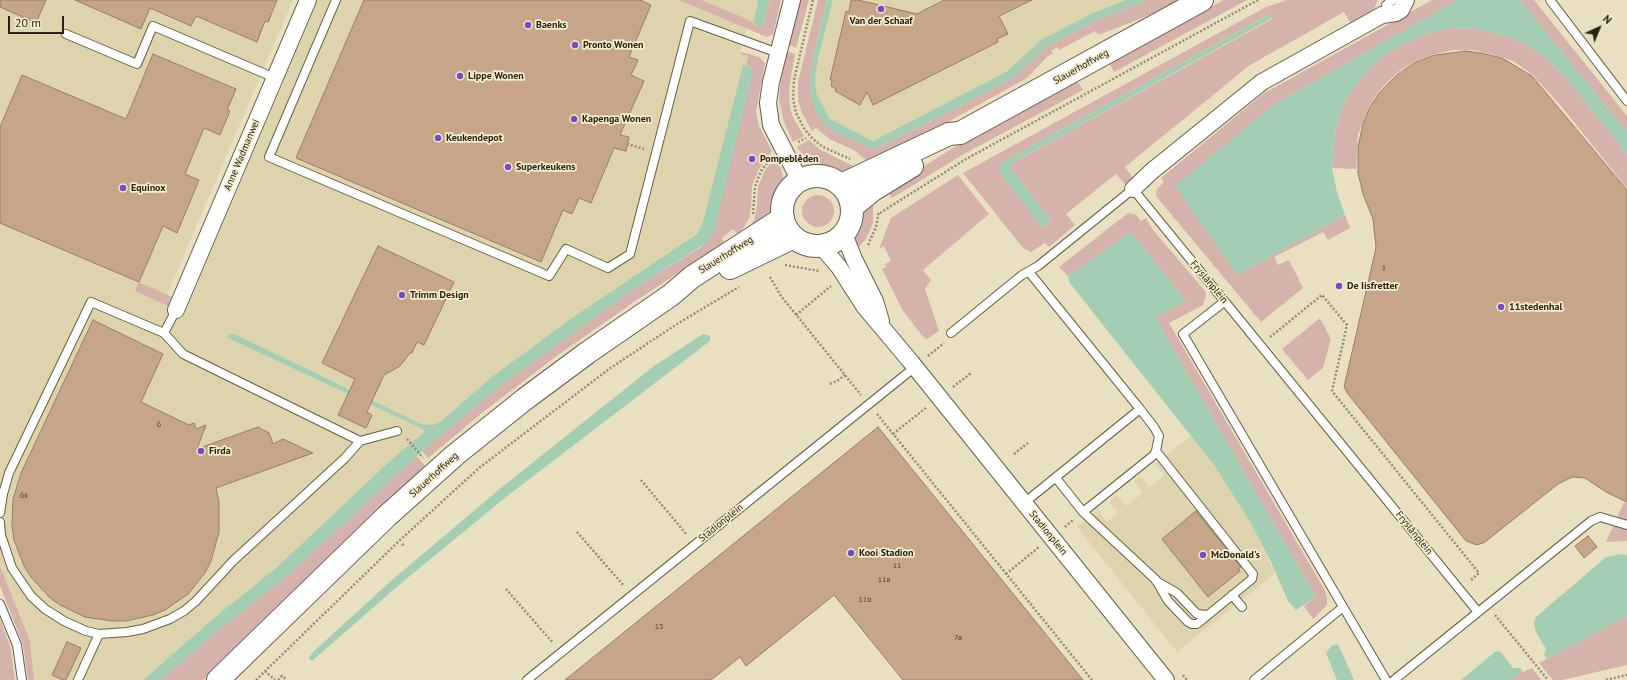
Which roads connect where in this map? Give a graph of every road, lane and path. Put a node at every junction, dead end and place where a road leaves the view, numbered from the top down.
1 (308, 0) edge
2 (336, 0) edge
3 (792, 0) edge
4 (813, 0) edge
5 (1202, 0) edge
6 (1258, 0) edge
7 (1406, 0) edge
8 (1550, 0) edge
9 (1387, 5) edge
10 (66, 34) dead end
11 (778, 53) junction
12 (275, 78) junction
13 (1627, 101) edge
14 (960, 133) junction
15 (810, 135) dead end
16 (800, 180) junction
17 (841, 185) junction
18 (1133, 189) junction
19 (852, 207) junction
20 (783, 218) junction
21 (844, 234) junction
22 (794, 237) junction
23 (821, 246) junction
24 (867, 247) dead end
25 (1029, 272) junction
26 (770, 277) dead end
27 (834, 283) dead end
28 (742, 286) dead end
29 (672, 295) junction
30 (1224, 302) junction
31 (176, 310) joint
32 (796, 315) junction
33 (882, 327) junction
34 (164, 333) junction
35 (949, 336) joint
36 (1269, 338) dead end
37 (921, 362) junction
38 (845, 375) junction
39 (830, 384) dead end
40 (869, 404) junction
41 (1140, 409) junction
42 (397, 431) dead end
43 (404, 437) dead end
44 (360, 441) junction
45 (1028, 443) dead end
46 (1156, 451) junction
47 (1014, 454) dead end
48 (423, 458) dead end
49 (1056, 478) junction
50 (641, 480) dead end
51 (1024, 503) junction
52 (1083, 512) junction
53 (0, 513) edge
54 (0, 522) edge
55 (1627, 525) edge
56 (576, 532) dead end
57 (695, 544) junction
58 (1156, 580) junction
59 (506, 590) dead end
60 (1232, 595) junction
61 (631, 596) junction
62 (0, 604) edge
63 (1487, 605) junction
64 (1242, 607) dead end
65 (1343, 607) junction
66 (1478, 612) junction
67 (1207, 615) junction
68 (99, 634) junction
69 (561, 653) junction
70 (265, 671) junction
71 (1627, 675) edge
72 (22, 680) edge
73 (78, 680) edge
74 (218, 680) edge
75 (256, 680) edge
76 (277, 680) edge
77 (286, 680) edge
78 (527, 680) edge
79 (1092, 680) edge
80 (1166, 680) edge
81 (1254, 680) edge
82 (1386, 680) edge
83 (1394, 680) edge
84 (1548, 680) edge
85 (1606, 680) edge

1 - 12 street, Anne Wadmanwei
2 - 11 lane
3 - 11 street
4 - 15 path
5 - 14 main road, Slauerhoffweg
6 - 24 path
7 - 9 street
8 - 13 lane
9 - 18 street
10 - 12 lane
11 - 16 street
12 - 31 street, Anne Wadmanwei
14 - 17 main road, Slauerhoffweg
14 - 19 main road, Slauerhoffweg
16 - 17 main road
16 - 20 main road
17 - 19 main road
18 - 25 lane
18 - 30 lane, Fryslânplein
19 - 21 main road
20 - 22 main road
20 - 29 main road, Slauerhoffweg
21 - 23 main road
21 - 33 street, Stadionplein
22 - 23 main road
22 - 29 main road, Slauerhoffweg
23 - 33 street, Stadionplein
25 - 35 lane
25 - 41 lane
26 - 32 path
27 - 32 path
28 - 70 path
29 - 74 main road, Slauerhoffweg
30 - 65 lane
30 - 66 lane, Fryslânplein
31 - 34 lane
32 - 38 path
33 - 37 street, Stadionplein
34 - 44 lane
34 - 53 lane
35 - 37 path
36 - 63 path
37 - 40 lane, Stadionplein
37 - 51 street, Stadionplein
38 - 39 path
38 - 40 path
40 - 57 lane, Stadionplein
40 - 79 path
41 - 46 lane
41 - 49 lane
42 - 44 lane
43 - 48 path
44 - 68 lane
45 - 47 path
46 - 52 lane
46 - 60 lane
49 - 51 lane
49 - 52 lane
50 - 57 path
51 - 80 street, Stadionplein
52 - 58 lane
54 - 68 lane
55 - 63 lane
56 - 61 path
57 - 61 lane, Stadionplein
58 - 67 lane
58 - 67 lane
59 - 69 path
60 - 64 lane
60 - 67 lane
61 - 69 lane, Stadionplein
62 - 72 lane
63 - 66 lane
63 - 84 path
65 - 81 lane
65 - 82 lane
66 - 83 lane
68 - 73 lane
69 - 78 lane, Stadionplein
70 - 75 path
70 - 76 path
71 - 85 path
76 - 77 path

